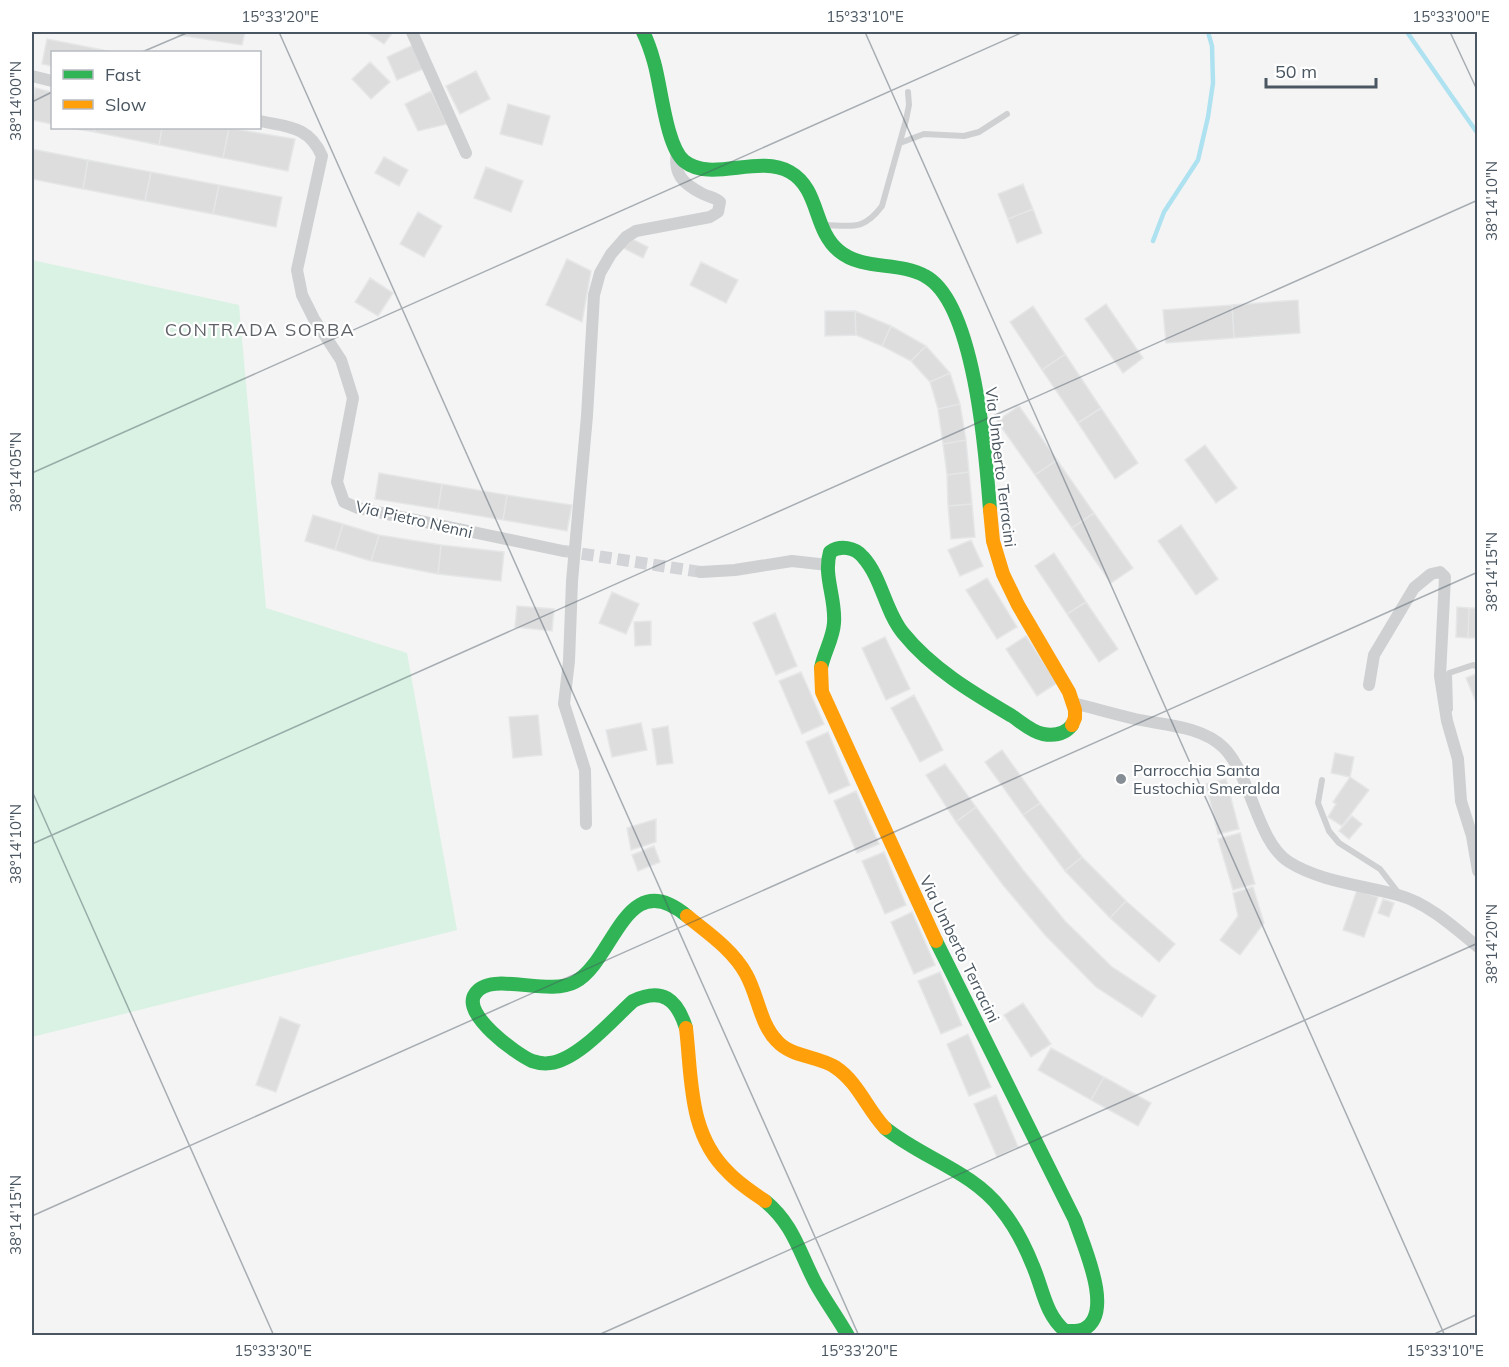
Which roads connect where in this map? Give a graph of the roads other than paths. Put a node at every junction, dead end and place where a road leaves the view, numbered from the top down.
1 (412, 32) edge
2 (643, 32) edge
3 (32, 76) edge
4 (51, 81) edge
5 (908, 92) dead end
6 (1007, 114) dead end
7 (261, 121) edge
8 (899, 144) junction
9 (677, 152) junction
10 (466, 153) dead end
11 (822, 225) junction
12 (563, 551) tunnel mouth
13 (828, 565) junction
14 (701, 572) tunnel mouth
15 (1478, 667) edge
16 (1369, 685) dead end
17 (1073, 703) junction
18 (1447, 721) junction
19 (1322, 780) dead end
20 (586, 824) dead end
21 (1478, 871) edge
22 (1400, 895) junction
23 (1478, 947) edge
24 (848, 1335) edge

1 - 10 street
2 - 9 street
3 - 4 street
5 - 8 lane
6 - 8 lane
7 - 12 street, Via Pietro Nenni
8 - 11 lane
9 - 11 street, Via Umberto Terracini
9 - 20 street
11 - 17 street, Via Umberto Terracini
13 - 14 street
13 - 17 street
13 - 24 street, Via Umberto Terracini
15 - 18 lane
16 - 18 street
17 - 22 street
18 - 21 street
19 - 22 lane
22 - 23 street

